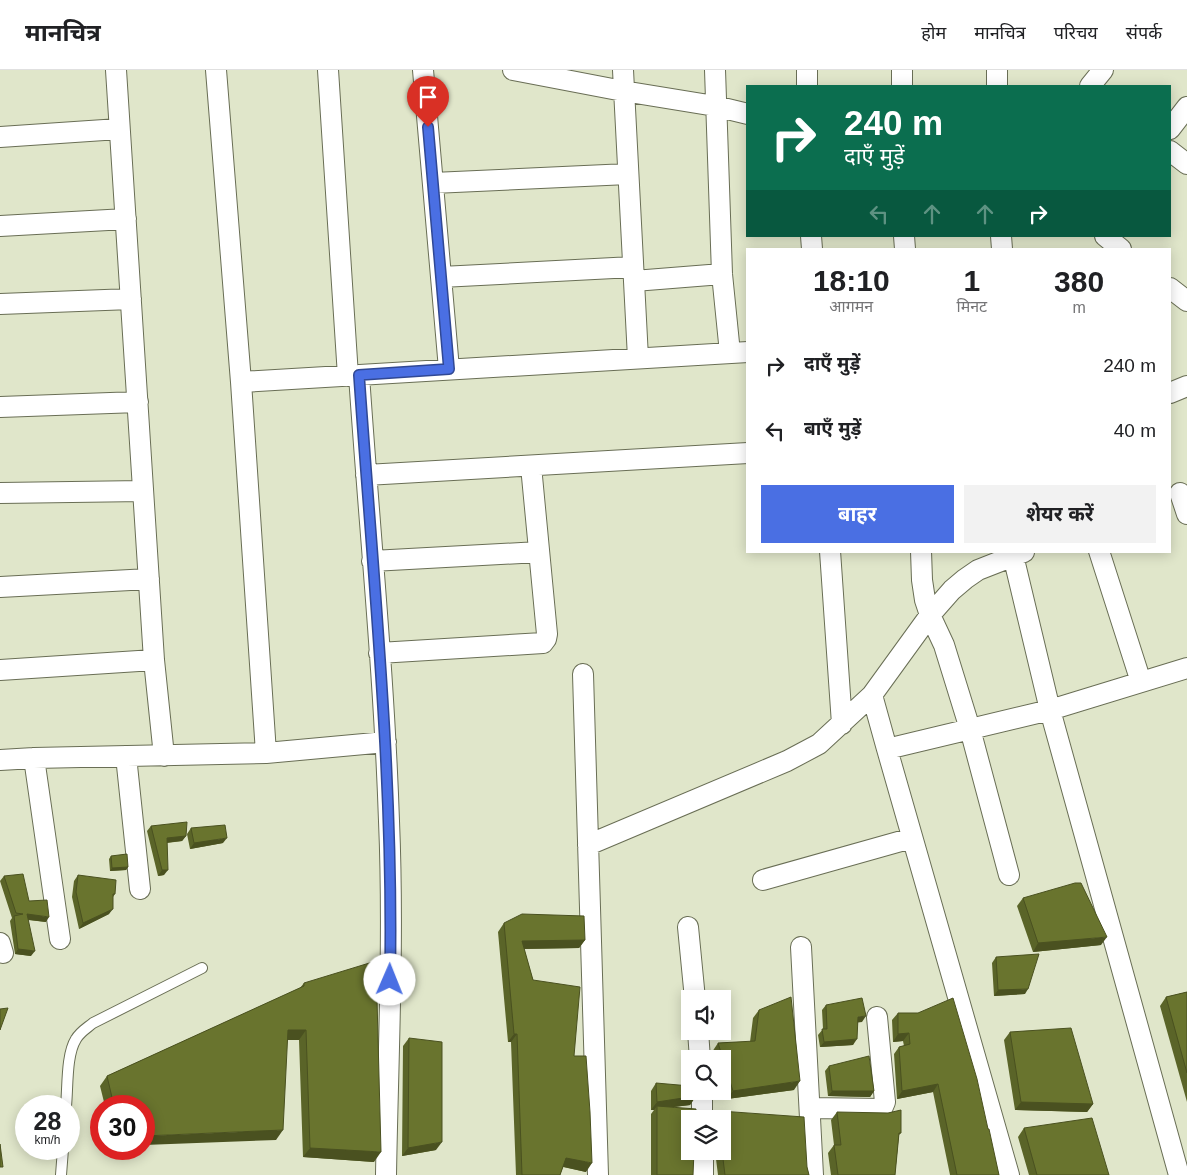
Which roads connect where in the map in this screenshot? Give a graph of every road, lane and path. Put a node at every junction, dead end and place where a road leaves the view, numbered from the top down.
1 (116, 70) edge
2 (216, 70) edge
3 (328, 70) edge
4 (423, 70) edge
5 (518, 70) edge
6 (623, 70) edge
7 (714, 70) edge
8 (807, 70) edge
9 (902, 70) edge
10 (997, 70) edge
11 (1103, 70) edge
12 (807, 85) edge
13 (902, 85) edge
14 (997, 85) edge
15 (1091, 85) edge
16 (623, 91) junction
17 (715, 106) junction
18 (1187, 107) edge
19 (746, 114) edge
20 (1171, 127) edge
21 (119, 129) junction
22 (0, 137) edge
23 (1171, 152) edge
24 (1187, 164) edge
25 (628, 174) junction
26 (433, 184) junction
27 (126, 219) junction
28 (0, 226) edge
29 (1106, 237) edge
30 (1120, 248) edge
31 (633, 274) junction
32 (722, 274) junction
33 (441, 277) junction
34 (1171, 289) edge
35 (131, 299) junction
36 (1187, 301) edge
37 (0, 304) edge
38 (739, 352) edge
39 (638, 358) junction
40 (449, 369) junction
41 (354, 376) junction
42 (242, 382) junction
43 (1187, 386) edge
44 (1171, 393) edge
45 (138, 402) junction
46 (0, 407) edge
47 (746, 453) edge
48 (531, 466) junction
49 (366, 475) junction
50 (142, 491) junction
51 (0, 493) edge
52 (1179, 493) edge
53 (1187, 514) edge
54 (539, 552) junction
55 (830, 553) edge
56 (921, 553) edge
57 (1016, 553) edge
58 (1100, 553) edge
59 (372, 561) junction
60 (149, 579) junction
61 (0, 587) edge
62 (930, 615) junction
63 (379, 653) junction
64 (154, 660) junction
65 (1187, 668) edge
66 (0, 670) edge
67 (583, 674) dead end
68 (1141, 682) junction
69 (872, 695) junction
70 (1050, 710) junction
71 (842, 724) junction
72 (970, 729) junction
73 (386, 742) junction
74 (886, 749) junction
75 (266, 753) junction
76 (126, 756) junction
77 (164, 756) junction
78 (34, 758) junction
79 (0, 760) edge
80 (912, 838) junction
81 (588, 845) junction
82 (1009, 876) dead end
83 (763, 880) dead end
84 (140, 889) dead end
85 (688, 927) dead end
86 (60, 939) dead end
87 (801, 948) dead end
88 (202, 968) dead end
89 (694, 990) edge
90 (877, 1017) dead end
91 (67, 1095) edge
92 (810, 1108) junction
93 (62, 1160) edge
94 (703, 1160) edge
95 (61, 1175) edge
96 (386, 1175) edge
97 (598, 1175) edge
98 (703, 1175) edge
99 (812, 1175) edge
100 (1008, 1175) edge
101 (1178, 1175) edge

1 - 21 street
2 - 42 street
3 - 41 street
4 - 26 street
5 - 16 street
6 - 16 street
7 - 17 street
8 - 12 street
9 - 13 street
10 - 14 street
11 - 15 street
16 - 17 street
16 - 25 street
17 - 19 street
17 - 32 street
18 - 20 street
21 - 22 street
21 - 27 street
23 - 24 street
25 - 26 street
25 - 31 street
26 - 33 street
27 - 28 street
27 - 35 street
29 - 30 street
31 - 32 street
31 - 33 street
31 - 39 street
32 - 38 street
33 - 40 street
34 - 36 street
35 - 37 street
35 - 45 street
38 - 39 street
39 - 40 street
40 - 41 street
41 - 42 street
41 - 49 street
42 - 75 street
43 - 44 street
45 - 46 street
45 - 50 street
47 - 48 street
48 - 49 street
48 - 54 street
49 - 59 street
50 - 51 street
50 - 60 street
52 - 53 street
54 - 59 street
54 - 63 street
55 - 71 street
56 - 62 street
57 - 62 street
57 - 70 street
58 - 68 street
59 - 63 street
60 - 61 street
60 - 64 street
62 - 69 street
62 - 72 street
63 - 73 street
64 - 66 street
64 - 77 street
65 - 68 street
67 - 81 street
68 - 70 street
69 - 71 street
69 - 74 street
70 - 72 street
70 - 101 street
71 - 81 street
72 - 74 street
72 - 82 street
73 - 75 street
73 - 96 street
74 - 80 street
75 - 77 street
76 - 77 street
76 - 78 street
76 - 84 street
78 - 79 street
78 - 86 street
80 - 83 street
80 - 100 street
81 - 97 street
85 - 89 street
87 - 92 street
88 - 91 lane
90 - 92 street
92 - 99 street
93 - 95 lane
94 - 98 street

